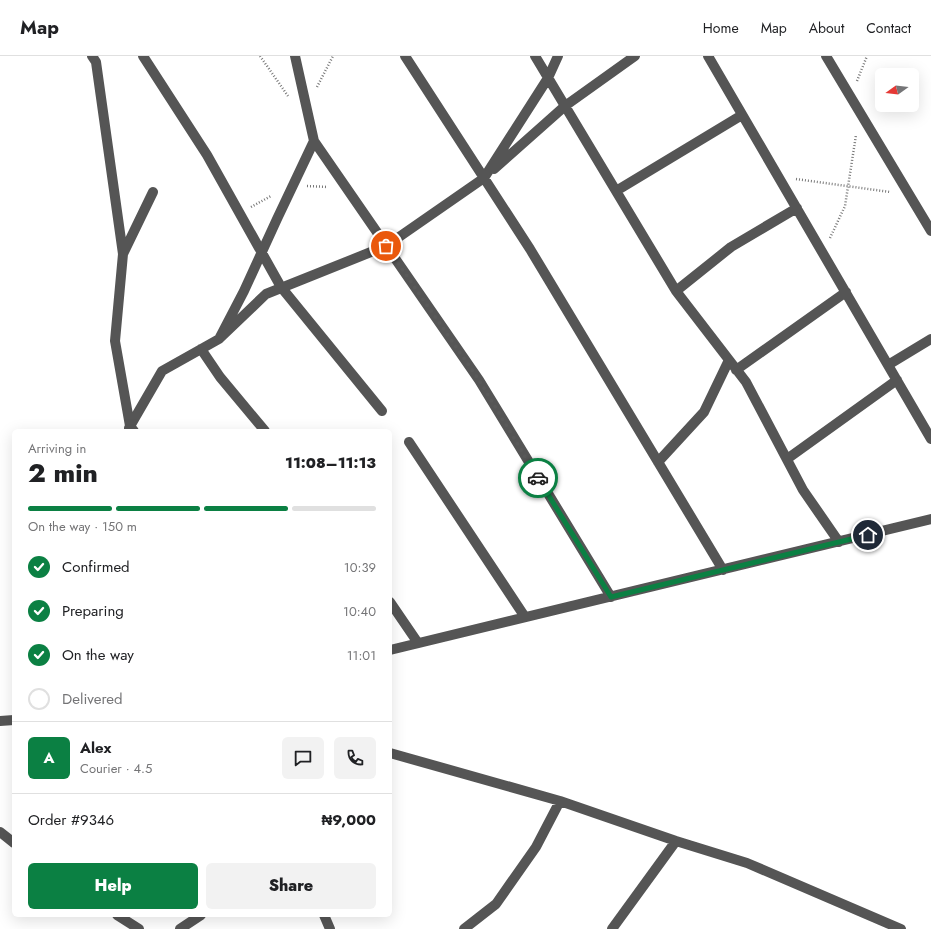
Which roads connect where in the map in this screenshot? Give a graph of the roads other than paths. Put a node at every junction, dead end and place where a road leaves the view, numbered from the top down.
1 (92, 56) edge
2 (143, 56) edge
3 (295, 56) edge
4 (405, 56) edge
5 (535, 56) edge
6 (558, 56) edge
7 (635, 56) edge
8 (708, 56) edge
9 (826, 56) edge
10 (548, 78) junction
11 (565, 106) junction
12 (742, 115) junction
13 (314, 141) junction
14 (484, 178) junction
15 (616, 191) junction
16 (153, 192) dead end
17 (796, 208) junction
18 (931, 231) edge
19 (386, 246) junction
20 (262, 252) junction
21 (123, 254) junction
22 (281, 287) junction
23 (676, 291) junction
24 (846, 292) junction
25 (219, 339) junction
26 (931, 339) edge
27 (201, 349) junction
28 (729, 360) junction
29 (888, 365) junction
30 (736, 370) junction
31 (897, 380) junction
32 (382, 411) dead end
33 (130, 429) edge
34 (263, 429) edge
35 (931, 439) edge
36 (409, 442) dead end
37 (787, 459) junction
38 (658, 462) junction
39 (931, 519) edge
40 (839, 542) junction
41 (723, 570) junction
42 (611, 597) junction
43 (392, 605) edge
44 (525, 618) junction
45 (418, 643) junction
46 (392, 650) edge
47 (12, 719) edge
48 (0, 721) edge
49 (392, 754) edge
50 (560, 801) junction
51 (0, 832) edge
52 (12, 841) edge
53 (676, 841) junction
54 (120, 917) edge
55 (198, 917) edge
56 (325, 917) edge
57 (186, 927) edge
58 (139, 929) edge
59 (330, 929) edge
60 (464, 929) edge
61 (612, 929) edge
62 (901, 929) edge

1 - 21 street
2 - 20 street
3 - 13 street
4 - 14 street
5 - 10 street
6 - 10 street
7 - 11 street
8 - 12 street
9 - 18 street
10 - 11 street
10 - 14 street
11 - 14 street
11 - 15 street
12 - 15 street
12 - 17 street
13 - 19 street
13 - 20 street
14 - 19 street
14 - 38 street
15 - 23 street
16 - 21 street
17 - 23 street
17 - 24 street
19 - 22 street
19 - 42 street
20 - 22 street
20 - 25 street
21 - 33 street
22 - 25 street
22 - 32 street
23 - 28 street
24 - 29 street
24 - 30 street
25 - 27 street
26 - 29 street
27 - 33 street
27 - 34 street
28 - 30 street
28 - 38 street
29 - 31 street
30 - 37 street
31 - 35 street
31 - 37 street
36 - 44 street
37 - 40 street
38 - 41 street
39 - 40 street
40 - 41 street
41 - 42 street
42 - 44 street
43 - 45 street
44 - 45 street
45 - 46 street
47 - 48 street
49 - 50 street
50 - 53 street
50 - 60 street
51 - 52 street
53 - 61 street
53 - 62 street
54 - 58 street
55 - 57 street
56 - 59 street

